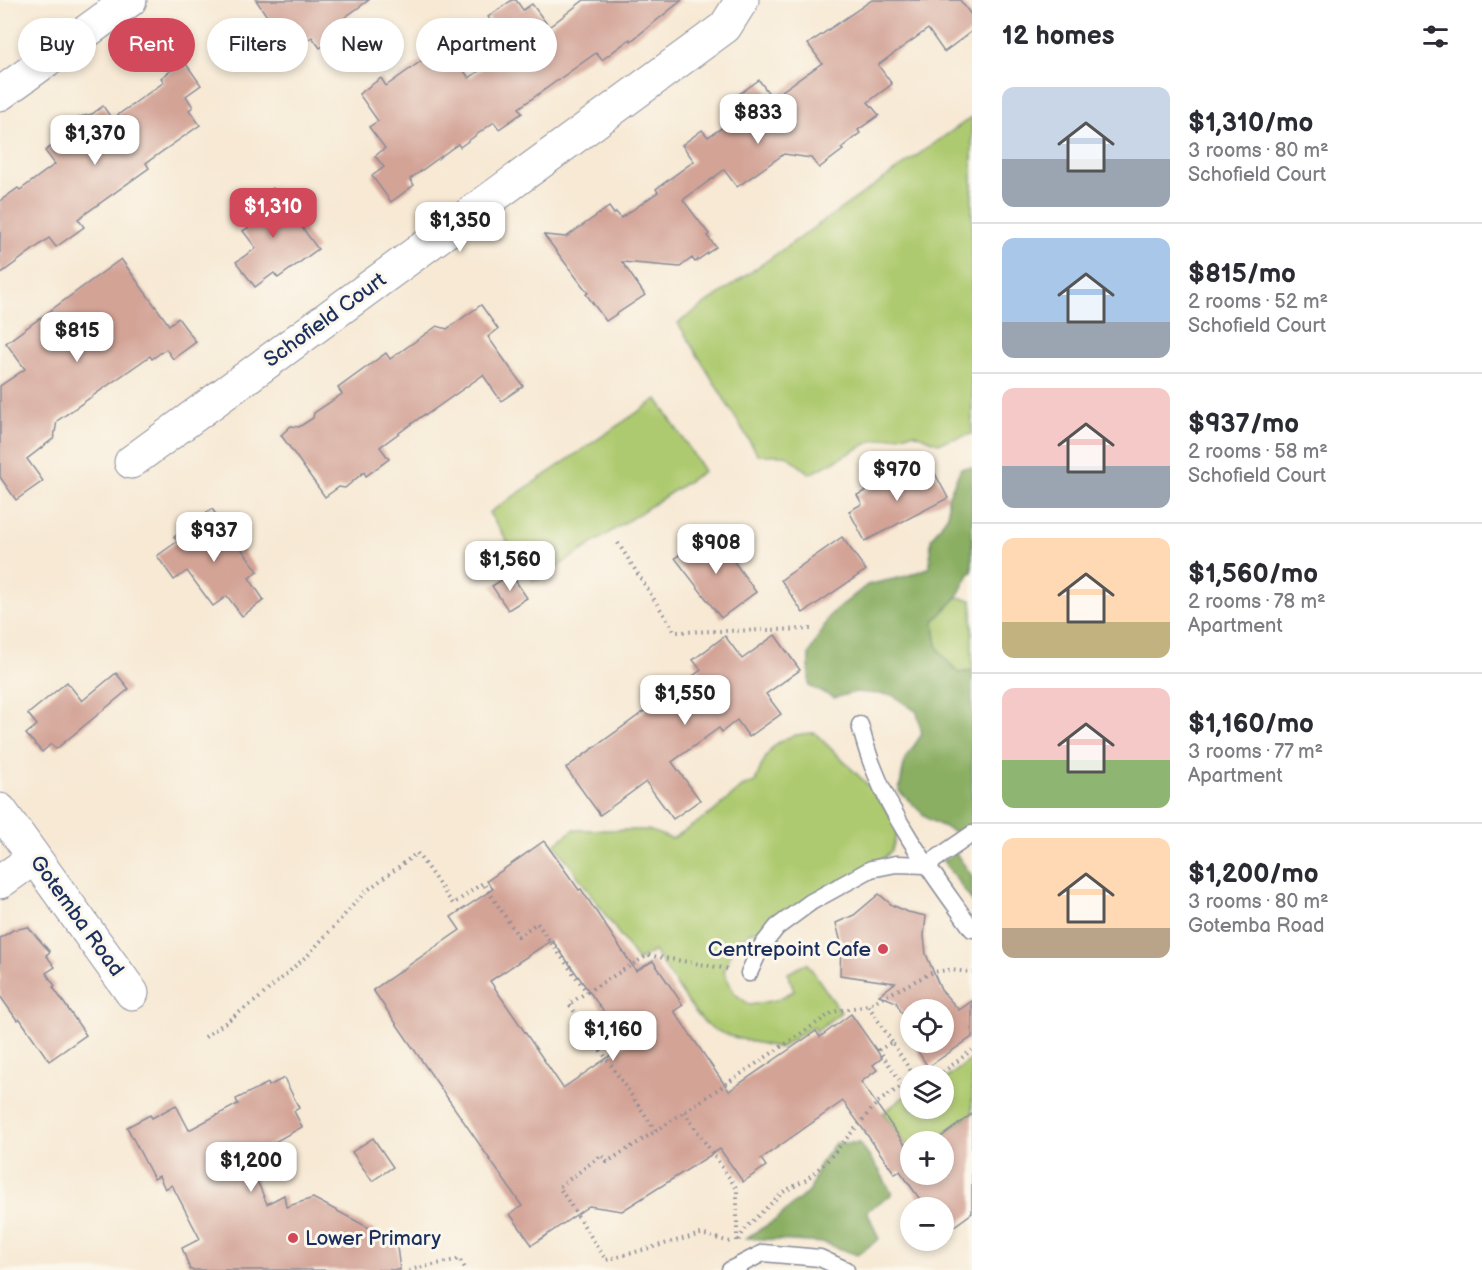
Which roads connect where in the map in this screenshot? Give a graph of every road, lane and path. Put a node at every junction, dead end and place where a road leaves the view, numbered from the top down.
1 (130, 0) edge
2 (742, 0) edge
3 (0, 94) edge
4 (131, 462) dead end
5 (618, 543) dead end
6 (813, 629) dead end
7 (860, 725) dead end
8 (0, 810) edge
9 (972, 834) edge
10 (34, 858) junction
11 (927, 865) junction
12 (0, 882) edge
13 (972, 929) edge
14 (972, 972) edge
15 (749, 973) joint
16 (587, 992) junction
17 (132, 993) dead end
18 (868, 1005) junction
19 (205, 1037) dead end
20 (892, 1042) junction
21 (972, 1050) edge
22 (907, 1065) edge
23 (952, 1065) edge
24 (684, 1112) junction
25 (656, 1131) junction
26 (737, 1244) junction
27 (409, 1270) edge
28 (466, 1270) edge
29 (729, 1270) edge
30 (846, 1270) edge

1 - 3 street
2 - 4 street, Schofield Court
5 - 6 path
7 - 11 lane
8 - 10 street, Gotemba Road
9 - 11 lane
10 - 12 street
10 - 17 street, Gotemba Road
11 - 13 lane
11 - 15 lane
14 - 18 path
15 - 16 path
16 - 19 path
16 - 25 path
18 - 20 path
18 - 24 path
20 - 22 path
20 - 26 path
21 - 23 path
24 - 25 path
24 - 26 path
25 - 26 path
27 - 28 path
29 - 30 lane

